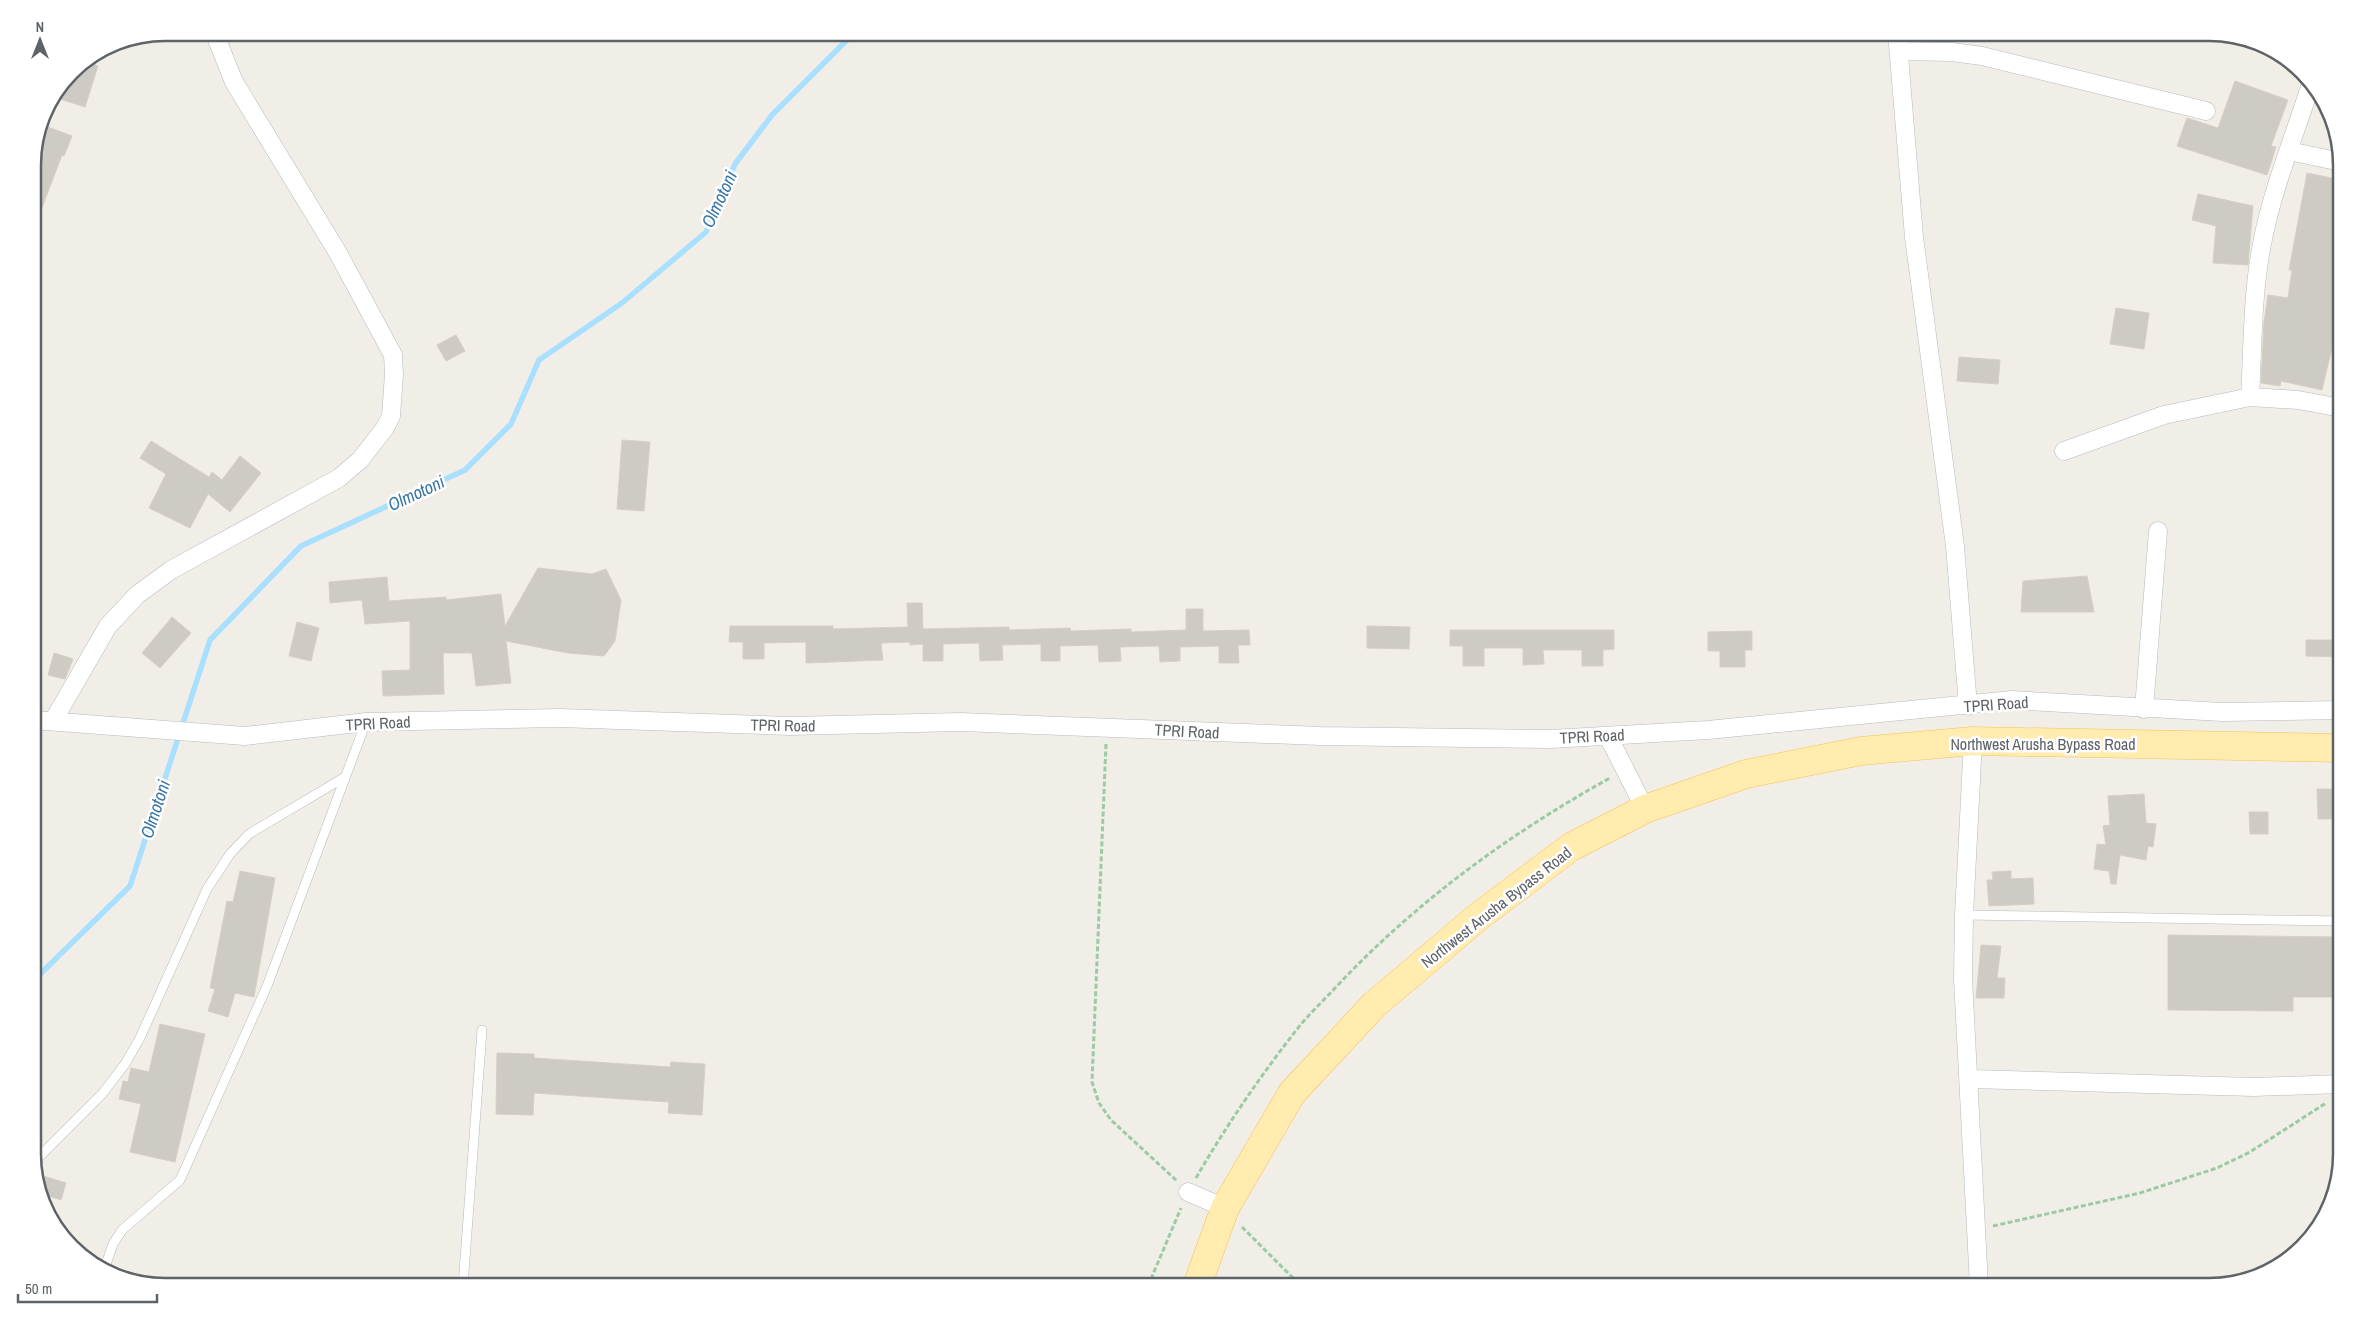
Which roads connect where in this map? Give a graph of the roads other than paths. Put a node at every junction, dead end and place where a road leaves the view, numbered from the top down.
1 (1898, 41) edge
2 (218, 42) edge
3 (1899, 51) junction
4 (2309, 91) edge
5 (2206, 111) dead end
6 (2289, 151) junction
7 (2332, 160) edge
8 (2250, 397) junction
9 (2332, 406) edge
10 (2064, 451) dead end
11 (2158, 531) dead end
12 (1968, 706) junction
13 (2144, 709) junction
14 (2333, 710) edge
15 (42, 720) edge
16 (53, 721) junction
17 (366, 722) junction
18 (1608, 736) junction
19 (1974, 741) junction
20 (2333, 748) edge
21 (345, 777) junction
22 (1645, 809) junction
23 (1964, 915) junction
24 (2333, 921) edge
25 (482, 1030) dead end
26 (1970, 1079) junction
27 (2333, 1084) edge
28 (42, 1154) edge
29 (1188, 1192) road end
30 (1225, 1208) junction
31 (107, 1263) edge
32 (464, 1278) edge
33 (1200, 1278) edge
34 (1979, 1278) edge

1 - 3 street
2 - 16 street
3 - 5 street
3 - 12 street
4 - 6 street
6 - 7 street
6 - 8 street
8 - 9 street
8 - 10 street
11 - 13 street
12 - 13 street, TPRI Road
12 - 18 street, TPRI Road
13 - 14 street, TPRI Road
15 - 16 street, TPRI Road
16 - 17 street, TPRI Road
17 - 18 street, TPRI Road
17 - 21 lane
18 - 22 street
19 - 20 main road, Northwest Arusha Bypass Road
19 - 22 main road, Northwest Arusha Bypass Road
19 - 23 street
21 - 28 lane
21 - 31 lane
22 - 30 main road, Northwest Arusha Bypass Road
23 - 24 lane
23 - 26 street
25 - 32 lane
26 - 27 street
26 - 34 street
29 - 30 street
30 - 33 main road, Northwest Arusha Bypass Road

